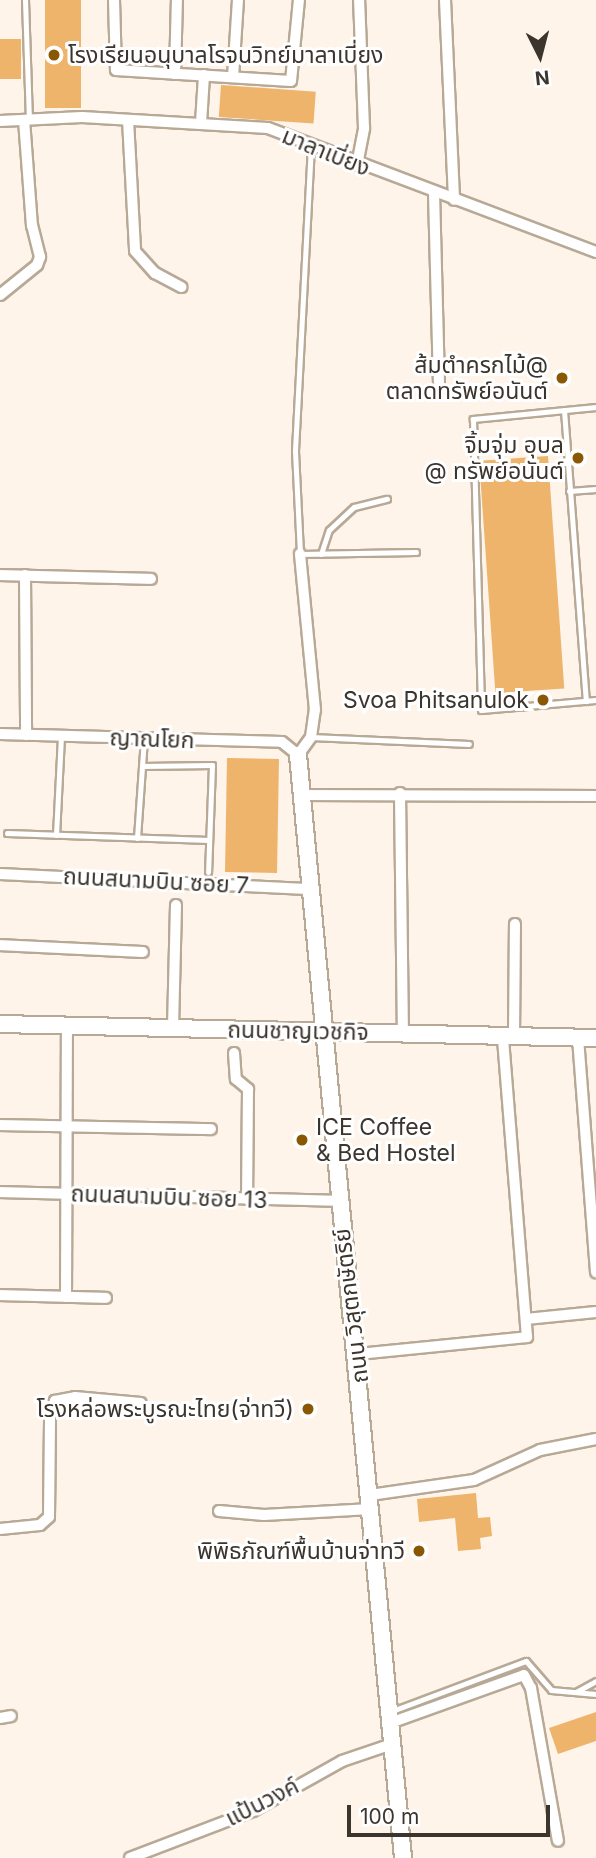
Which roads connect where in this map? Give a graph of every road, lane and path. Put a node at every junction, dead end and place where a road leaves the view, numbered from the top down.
1 (25, 0) edge
2 (114, 0) edge
3 (177, 0) edge
4 (238, 0) edge
5 (299, 0) edge
6 (359, 0) edge
7 (445, 0) edge
8 (175, 74) junction
9 (204, 75) junction
10 (233, 77) junction
11 (26, 120) junction
12 (128, 120) junction
13 (0, 121) edge
14 (201, 123) junction
15 (311, 143) junction
16 (357, 165) junction
17 (434, 193) junction
18 (454, 200) junction
19 (596, 252) edge
20 (181, 287) dead end
21 (0, 295) edge
22 (439, 382) dead end
23 (596, 407) edge
24 (564, 410) junction
25 (596, 489) edge
26 (569, 491) junction
27 (387, 499) dead end
28 (416, 552) dead end
29 (300, 554) junction
30 (321, 554) junction
31 (0, 575) edge
32 (25, 575) junction
33 (151, 579) dead end
34 (596, 700) edge
35 (586, 701) junction
36 (0, 734) edge
37 (26, 735) junction
38 (61, 736) junction
39 (311, 737) junction
40 (144, 738) junction
41 (469, 744) dead end
42 (298, 755) junction
43 (142, 766) junction
44 (400, 793) junction
45 (303, 795) junction
46 (596, 796) edge
47 (7, 834) dead end
48 (56, 835) junction
49 (137, 838) junction
50 (209, 840) junction
51 (208, 872) dead end
52 (0, 874) edge
53 (312, 889) junction
54 (176, 905) dead end
55 (515, 924) dead end
56 (0, 945) edge
57 (143, 952) dead end
58 (0, 1024) edge
59 (67, 1026) junction
60 (173, 1028) junction
61 (325, 1032) junction
62 (403, 1034) junction
63 (508, 1036) junction
64 (578, 1038) junction
65 (596, 1038) edge
66 (234, 1053) dead end
67 (0, 1125) edge
68 (67, 1126) junction
69 (211, 1129) dead end
70 (0, 1192) edge
71 (66, 1194) junction
72 (247, 1199) junction
73 (339, 1201) junction
74 (594, 1226) edge
75 (596, 1272) edge
76 (0, 1295) edge
77 (66, 1297) junction
78 (106, 1298) dead end
79 (596, 1312) edge
80 (526, 1319) junction
81 (358, 1354) junction
82 (141, 1403) dead end
83 (596, 1439) edge
84 (370, 1502) junction
85 (219, 1511) dead end
86 (0, 1529) edge
87 (596, 1681) edge
88 (573, 1693) junction
89 (596, 1694) edge
90 (390, 1717) junction
91 (392, 1744) junction
92 (558, 1841) dead end
93 (130, 1858) edge
94 (403, 1858) edge

1 - 11 lane
2 - 8 street
3 - 8 street
4 - 10 street
5 - 10 street
6 - 16 street
7 - 18 street
8 - 9 street
9 - 10 street
9 - 14 street
11 - 12 street, มาลาเบี่ยง
11 - 13 street, มาลาเบี่ยง
11 - 21 street
12 - 14 street, มาลาเบี่ยง
12 - 20 street
14 - 15 street, มาลาเบี่ยง
15 - 16 street, มาลาเบี่ยง
15 - 29 lane
16 - 17 street, มาลาเบี่ยง
17 - 18 street, มาลาเบี่ยง
17 - 22 street
18 - 19 street, มาลาเบี่ยง
23 - 24 lane
24 - 26 lane
24 - 35 lane
25 - 26 lane
26 - 35 lane
27 - 30 lane
28 - 30 lane
29 - 30 lane
29 - 39 street
31 - 32 street
32 - 33 street
32 - 37 street
34 - 35 lane
36 - 37 street, ญาณโยก
37 - 38 street, ญาณโยก
38 - 40 street, ญาณโยก
38 - 48 lane
39 - 41 lane
39 - 42 street
40 - 42 street, ญาณโยก
40 - 43 lane
42 - 45 street, ถนน วิสุตกษัตริย์
43 - 49 lane
43 - 50 lane
44 - 45 street
44 - 46 street
44 - 62 street
45 - 53 street, ถนน วิสุตกษัตริย์
47 - 48 lane
48 - 49 lane
49 - 50 lane
50 - 51 lane
52 - 53 street, ถนนสนามบิน ซอย 7
53 - 61 street, ถนน วิสุตกษัตริย์
54 - 60 street
55 - 63 street
56 - 57 street
58 - 59 street, ถนนชาญเวชกิจ
59 - 60 street, ถนนชาญเวชกิจ
59 - 68 street
60 - 61 street, ถนนชาญเวชกิจ
61 - 62 street, ถนนชาญเวชกิจ
61 - 73 street, ถนน วิสุตกษัตริย์
62 - 63 street, ถนนชาญเวชกิจ
63 - 64 street, ถนนชาญเวชกิจ
63 - 80 street
64 - 65 street, ถนนชาญเวชกิจ
64 - 74 street
66 - 72 street
67 - 68 street
68 - 69 street
68 - 71 street
70 - 71 street, ถนนสนามบิน ซอย 13
71 - 72 street, ถนนสนามบิน ซอย 13
71 - 77 street
72 - 73 street, ถนนสนามบิน ซอย 13
73 - 81 street, ถนน วิสุตกษัตริย์
74 - 75 street
76 - 77 street
77 - 78 street
79 - 80 street
80 - 81 street
81 - 84 street, ถนน วิสุตกษัตริย์
82 - 86 street
83 - 84 street
84 - 85 street
84 - 90 street, ถนน วิสุตกษัตริย์
87 - 88 lane
88 - 89 lane
88 - 90 lane
90 - 91 street, ถนน วิสุตกษัตริย์
90 - 92 street
91 - 93 street, แป้นวงค์
91 - 94 street, ถนน วิสุตกษัตริย์

